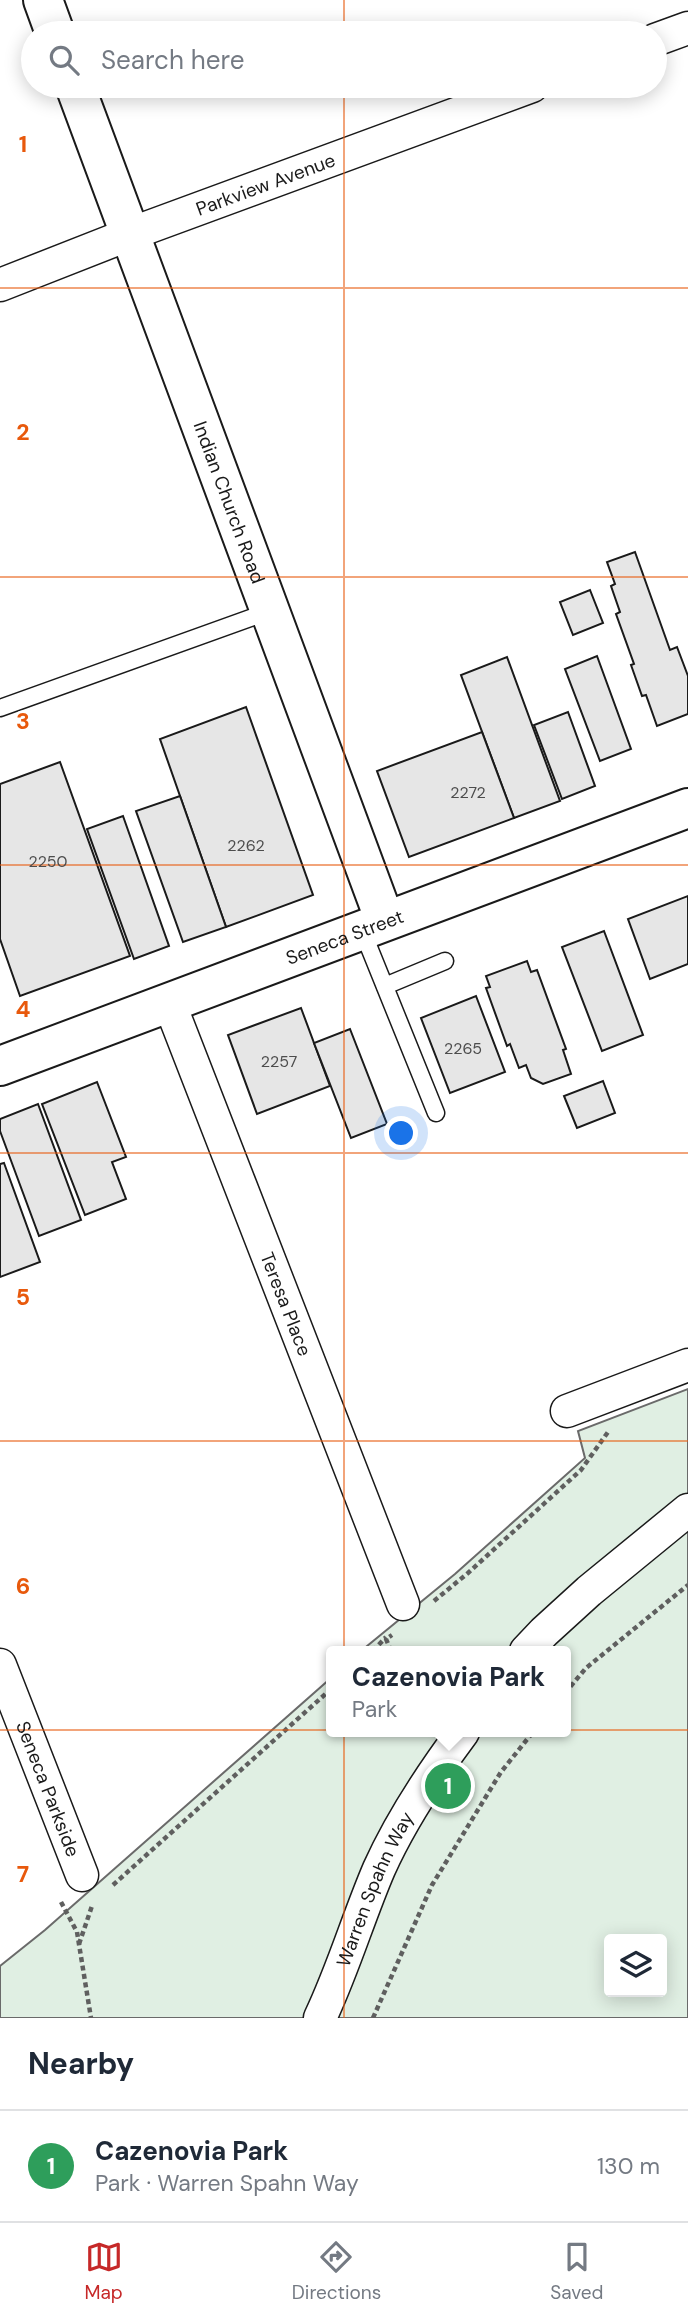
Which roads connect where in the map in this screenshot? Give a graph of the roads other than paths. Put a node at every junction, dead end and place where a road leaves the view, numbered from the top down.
1 (43, 0) edge
2 (51, 21) edge
3 (688, 28) edge
4 (667, 36) edge
5 (79, 98) edge
6 (499, 98) edge
7 (130, 234) junction
8 (0, 285) edge
9 (270, 611) junction
10 (0, 708) edge
11 (688, 808) edge
12 (374, 925) junction
13 (445, 961) dead end
14 (385, 986) junction
15 (169, 1002) junction
16 (0, 1066) edge
17 (436, 1113) dead end
18 (688, 1365) edge
19 (567, 1411) dead end
20 (688, 1510) edge
21 (418, 1603) road end
22 (531, 1646) edge
23 (0, 1665) edge
24 (460, 1737) edge
25 (93, 1890) road end
26 (320, 2018) edge

1 - 2 street
3 - 4 street
5 - 7 street, Indian Church Road
6 - 7 street, Parkview Avenue
7 - 8 street, Parkview Avenue
7 - 9 street, Indian Church Road
9 - 10 lane
9 - 12 street, Indian Church Road
11 - 12 street, Seneca Street
12 - 14 lane
12 - 15 street, Seneca Street
13 - 14 lane
14 - 17 lane
15 - 16 street, Seneca Street
15 - 21 street, Teresa Place
18 - 19 street
20 - 22 street
23 - 25 street, Seneca Parkside
24 - 26 street, Warren Spahn Way

